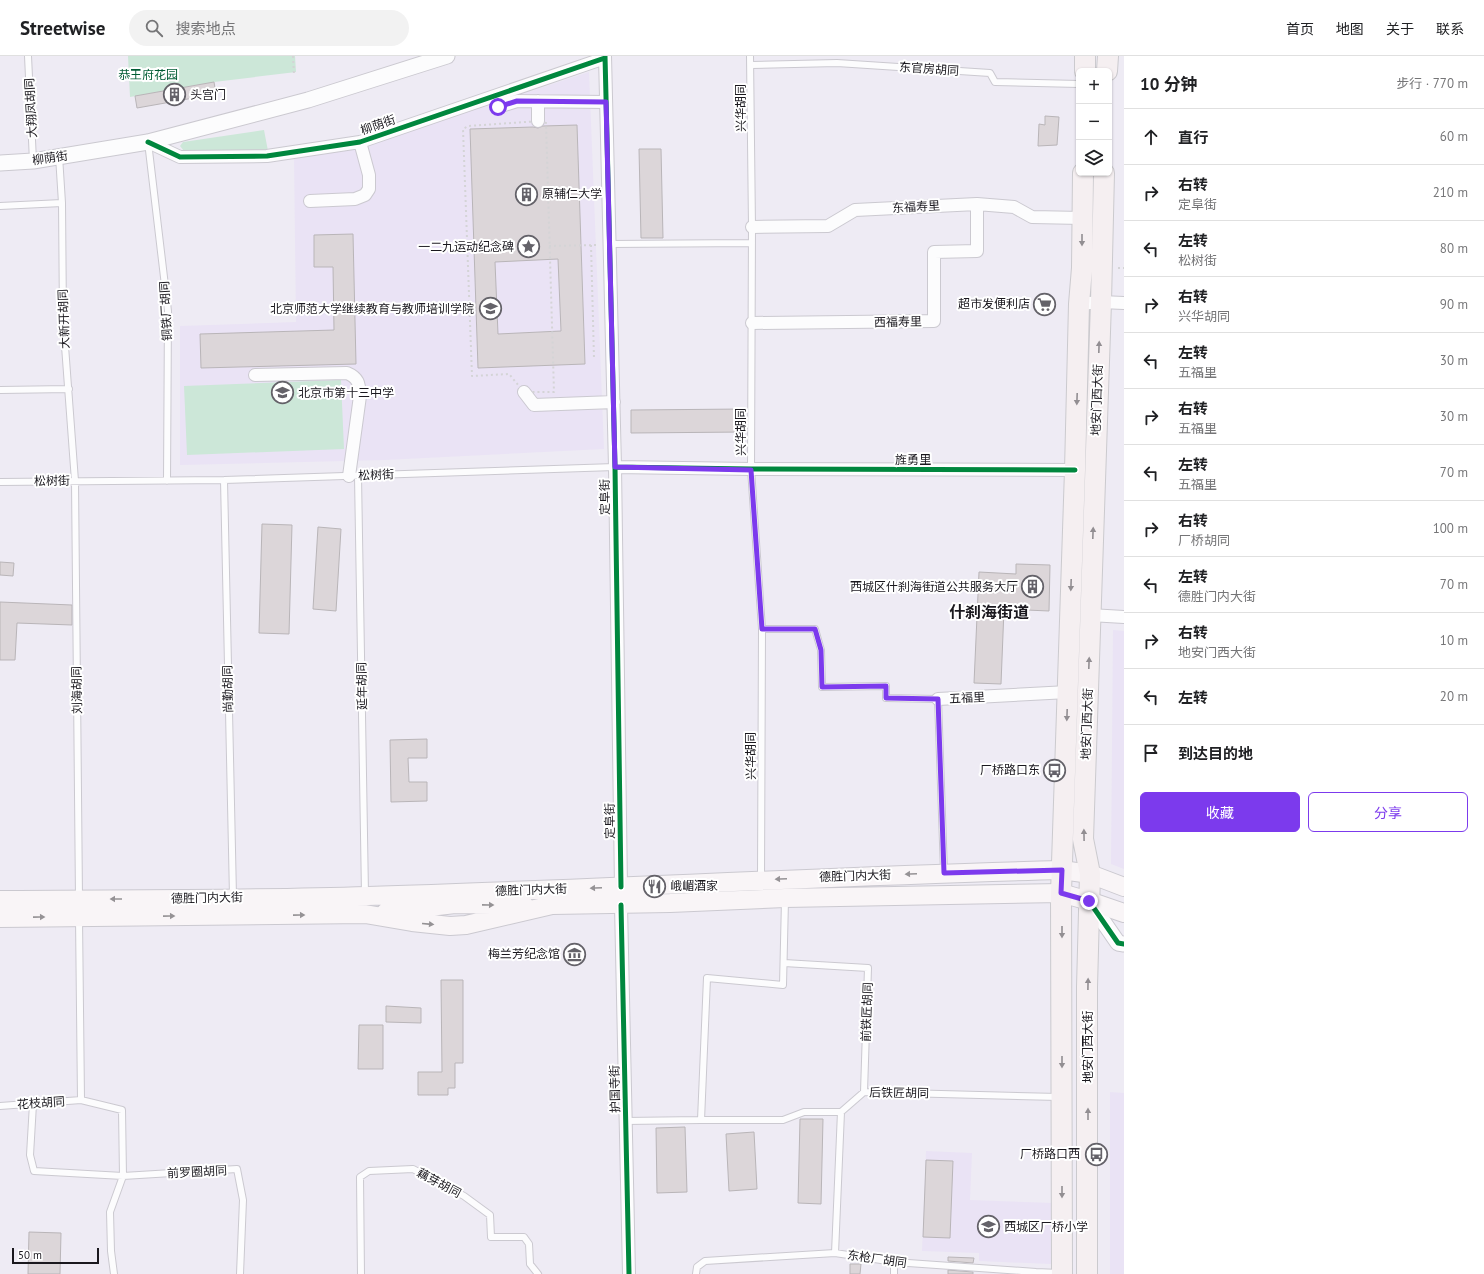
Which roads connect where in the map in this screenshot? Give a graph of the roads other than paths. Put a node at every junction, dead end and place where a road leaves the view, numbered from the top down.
1 (28, 56) edge
2 (447, 56) edge
3 (750, 56) edge
4 (1086, 56) edge
5 (1108, 56) edge
6 (606, 57) edge
7 (751, 65) junction
8 (1085, 68) edge
9 (1107, 68) edge
10 (1076, 84) edge
11 (538, 101) junction
12 (606, 102) junction
13 (498, 107) dead end
14 (538, 121) road end
15 (148, 142) junction
16 (360, 142) junction
17 (59, 156) junction
18 (33, 161) junction
19 (0, 164) edge
20 (1083, 176) edge
21 (1104, 176) edge
22 (310, 201) dead end
23 (62, 203) junction
24 (977, 204) junction
25 (0, 206) edge
26 (1082, 218) junction
27 (752, 227) junction
28 (752, 243) junction
29 (610, 244) junction
30 (1101, 302) junction
31 (1124, 303) edge
32 (1079, 304) junction
33 (752, 323) junction
34 (255, 375) dead end
35 (69, 389) junction
36 (0, 390) edge
37 (524, 392) road end
38 (614, 402) junction
39 (615, 467) junction
40 (751, 470) junction
41 (1075, 470) junction
42 (354, 476) junction
43 (224, 480) junction
44 (75, 481) junction
45 (167, 481) junction
46 (0, 482) edge
47 (1090, 615) junction
48 (1124, 617) edge
49 (762, 629) junction
50 (1068, 692) junction
51 (938, 699) junction
52 (1062, 870) junction
53 (944, 873) junction
54 (1090, 874) junction
55 (761, 880) junction
56 (670, 885) junction
57 (1124, 887) edge
58 (1061, 893) junction
59 (365, 896) junction
60 (621, 896) junction
61 (233, 898) junction
62 (552, 898) junction
63 (785, 898) junction
64 (0, 900) edge
65 (1089, 901) junction
66 (670, 903) junction
67 (79, 908) junction
68 (1124, 913) edge
69 (0, 918) edge
70 (1124, 944) edge
71 (784, 963) junction
72 (864, 1092) junction
73 (1062, 1097) junction
74 (81, 1100) junction
75 (33, 1104) junction
76 (0, 1106) edge
77 (841, 1112) junction
78 (701, 1120) junction
79 (625, 1121) junction
80 (123, 1176) junction
81 (835, 1253) junction
82 (894, 1262) junction
83 (114, 1274) edge
84 (240, 1274) edge
85 (361, 1274) edge
86 (538, 1274) edge
87 (626, 1274) edge
88 (696, 1274) edge
89 (894, 1274) edge
90 (1062, 1274) edge
91 (1088, 1274) edge

1 - 18 lane, 大翔凤胡同
2 - 15 street, 柳荫街
3 - 7 lane, 兴华胡同
4 - 8 main road
5 - 9 main road
6 - 12 street, 定阜街
6 - 16 street, 柳荫街
7 - 10 lane, 东官房胡同
7 - 27 lane, 兴华胡同
11 - 12 street
11 - 13 street
11 - 14 street
12 - 29 street, 定阜街
15 - 16 street, 柳荫街
15 - 17 street, 柳荫街
15 - 45 lane, 铜铁厂胡同
16 - 22 street
17 - 18 street, 柳荫街
17 - 23 lane, 大新开胡同
18 - 19 street, 柳荫街
20 - 26 main road, 地安门西大街
21 - 30 main road, 地安门西大街
23 - 25 lane
23 - 35 lane, 大新开胡同
24 - 26 street, 东福寿里
24 - 27 street, 东福寿里
24 - 33 street, 西福寿里
26 -> 32 main road, 地安门西大街
27 - 28 lane, 兴华胡同
28 - 29 lane
28 - 33 lane, 兴华胡同
29 - 38 street, 定阜街
30 - 31 street
30 - 32 street
47 -> 30 main road, 地安门西大街
32 -> 41 main road, 地安门西大街
33 - 40 lane, 兴华胡同
34 - 42 street
35 - 36 lane
35 - 44 lane, 大新开胡同
37 - 38 street
38 - 39 street, 定阜街
39 - 40 street, 松树街
39 - 42 lane, 松树街
39 - 60 street, 定阜街
40 - 41 street, 旌勇里
40 - 49 lane, 兴华胡同
41 -> 50 main road, 地安门西大街
42 - 43 lane, 松树街
42 - 59 lane, 延年胡同
43 - 45 lane, 松树街
43 - 61 lane, 尚勤胡同
44 - 45 lane, 松树街
44 - 46 lane, 松树街
44 - 67 lane, 刘海胡同
47 - 48 street
54 -> 47 main road, 地安门西大街
49 - 51 lane, 五福里
49 - 55 lane, 兴华胡同
50 - 51 street, 五福里
50 -> 52 main road, 地安门西大街
51 - 53 lane
52 - 53 main road, 德胜门内大街
52 - 54 main road, 德胜门内大街
52 - 58 main road, 地安门西大街
53 -> 55 main road, 德胜门内大街
54 - 57 main road, 德胜门内大街
54 - 65 main road, 地安门西大街
55 - 56 main road, 德胜门内大街
56 - 60 main road, 德胜门内大街
56 - 66 main road
58 - 63 main road, 德胜门内大街
58 - 65 main road, 德胜门内大街
58 -> 73 main road, 地安门西大街
59 - 61 main road, 德胜门内大街
62 -> 59 main road, 德胜门内大街
60 - 62 main road, 德胜门内大街
60 - 66 main road, 德胜门内大街
60 - 79 street, 护国寺街
61 -> 67 main road, 德胜门内大街
67 -> 62 main road, 德胜门内大街
63 - 66 main road, 德胜门内大街
63 - 71 lane
64 - 67 main road, 德胜门内大街
65 - 68 main road, 德胜门内大街
65 - 70 street
91 -> 65 main road, 地安门西大街
69 -> 67 main road, 德胜门内大街
67 - 74 lane, 刘海胡同
71 - 72 lane, 前铁匠胡同
71 - 78 lane
72 - 73 lane, 后铁匠胡同
72 - 77 lane, 后铁匠胡同
73 -> 90 main road, 地安门西大街
74 - 75 lane, 花枝胡同
74 - 80 lane, 花枝胡同
75 - 76 lane, 花枝胡同
75 - 80 lane
77 - 78 lane
77 - 81 lane, 东枪厂胡同
78 - 79 lane
79 - 87 street, 护国寺街
80 - 83 lane
80 - 84 lane, 前罗圈胡同
81 - 82 lane, 东枪厂胡同
81 - 88 lane, 东枪厂胡同
82 - 89 lane
82 - 90 lane, 东枪厂胡同
85 - 86 lane, 藕芽胡同

